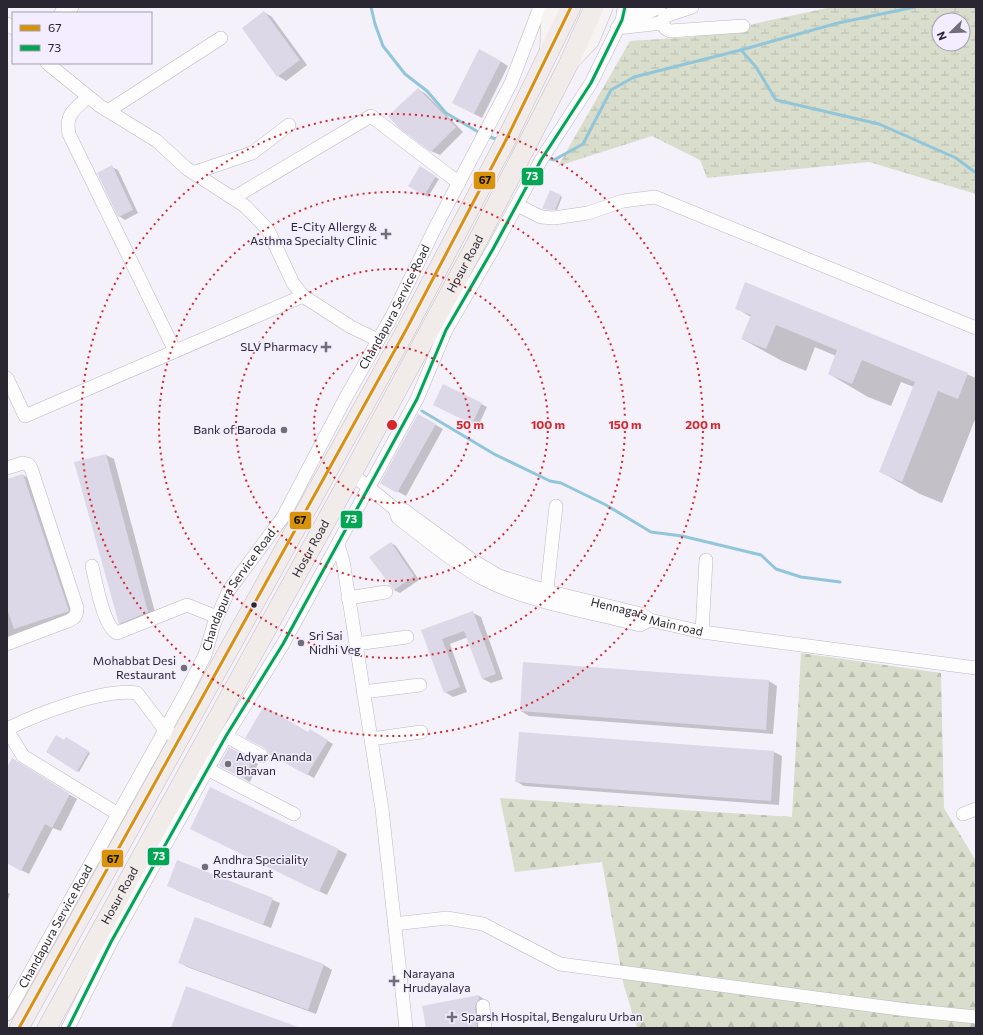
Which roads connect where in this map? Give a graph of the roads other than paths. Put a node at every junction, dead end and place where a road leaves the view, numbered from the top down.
1 (72, 7) edge
2 (540, 7) edge
3 (659, 7) edge
4 (692, 7) edge
5 (564, 10) edge
6 (597, 10) edge
7 (624, 10) edge
8 (63, 12) edge
9 (662, 23) junction
10 (743, 26) dead end
11 (617, 28) junction
12 (221, 38) dead end
13 (48, 64) edge
14 (88, 97) junction
15 (108, 111) junction
16 (290, 125) dead end
17 (193, 173) junction
18 (459, 183) junction
19 (234, 198) junction
20 (517, 205) junction
21 (303, 296) junction
22 (976, 328) edge
23 (378, 340) junction
24 (175, 351) junction
25 (7, 378) edge
26 (7, 468) edge
27 (352, 474) junction
28 (369, 487) junction
29 (556, 506) dead end
30 (338, 545) junction
31 (706, 560) dead end
32 (92, 566) dead end
33 (386, 592) dead end
34 (546, 596) junction
35 (348, 598) junction
36 (217, 617) junction
37 (702, 632) junction
38 (406, 637) dead end
39 (7, 644) edge
40 (356, 644) junction
41 (976, 668) edge
42 (420, 685) dead end
43 (363, 692) junction
44 (7, 729) edge
45 (421, 732) dead end
46 (172, 735) junction
47 (226, 736) junction
48 (371, 739) junction
49 (262, 756) dead end
50 (209, 770) junction
51 (976, 809) edge
52 (118, 814) junction
53 (294, 814) dead end
54 (963, 814) dead end
55 (394, 924) junction
56 (482, 1006) dead end
57 (7, 1014) edge
58 (75, 1015) junction
59 (976, 1017) edge
60 (19, 1028) edge
61 (47, 1028) edge
62 (68, 1028) edge
63 (75, 1028) edge
64 (406, 1028) edge
65 (485, 1028) edge

1 - 8 street
2 - 18 street, Chandapura Service Road
3 - 7 street
4 - 9 street
5 - 46 highway, Hosur Road
6 - 27 highway, Hosur Road
7 - 11 street
9 - 10 street
9 - 11 street
11 - 20 street
12 - 15 street
13 - 14 street
14 - 15 street
14 - 24 street
15 - 17 street
16 - 17 street
17 - 19 street
18 - 19 street
18 - 23 street, Chandapura Service Road
19 - 21 street
20 - 22 street
20 - 28 street
21 - 23 street
21 - 24 street
23 - 36 street, Chandapura Service Road
24 - 25 street
26 - 39 street
27 - 28 street, Hennagara Main road
27 - 61 highway, Hosur Road
28 - 30 street
28 - 34 street, Hennagara Main road
29 - 34 street
30 - 35 street
30 - 47 street
31 - 37 street
32 - 36 street
33 - 35 street
34 - 37 street, Hennagara Main road
35 - 40 street
36 - 46 street, Chandapura Service Road
37 - 41 street, Hennagara Main road
38 - 40 street
40 - 43 street
42 - 43 street
43 - 48 street
44 - 46 street
44 - 52 street
45 - 48 street
46 - 52 street, Chandapura Service Road
46 - 60 highway, Hosur Road
47 - 49 street
47 - 50 street
48 - 55 street
50 - 53 street
50 - 58 street
51 - 54 street
52 - 57 street, Chandapura Service Road
55 - 59 street
55 - 64 street
56 - 65 street
58 - 62 street
58 - 63 street

